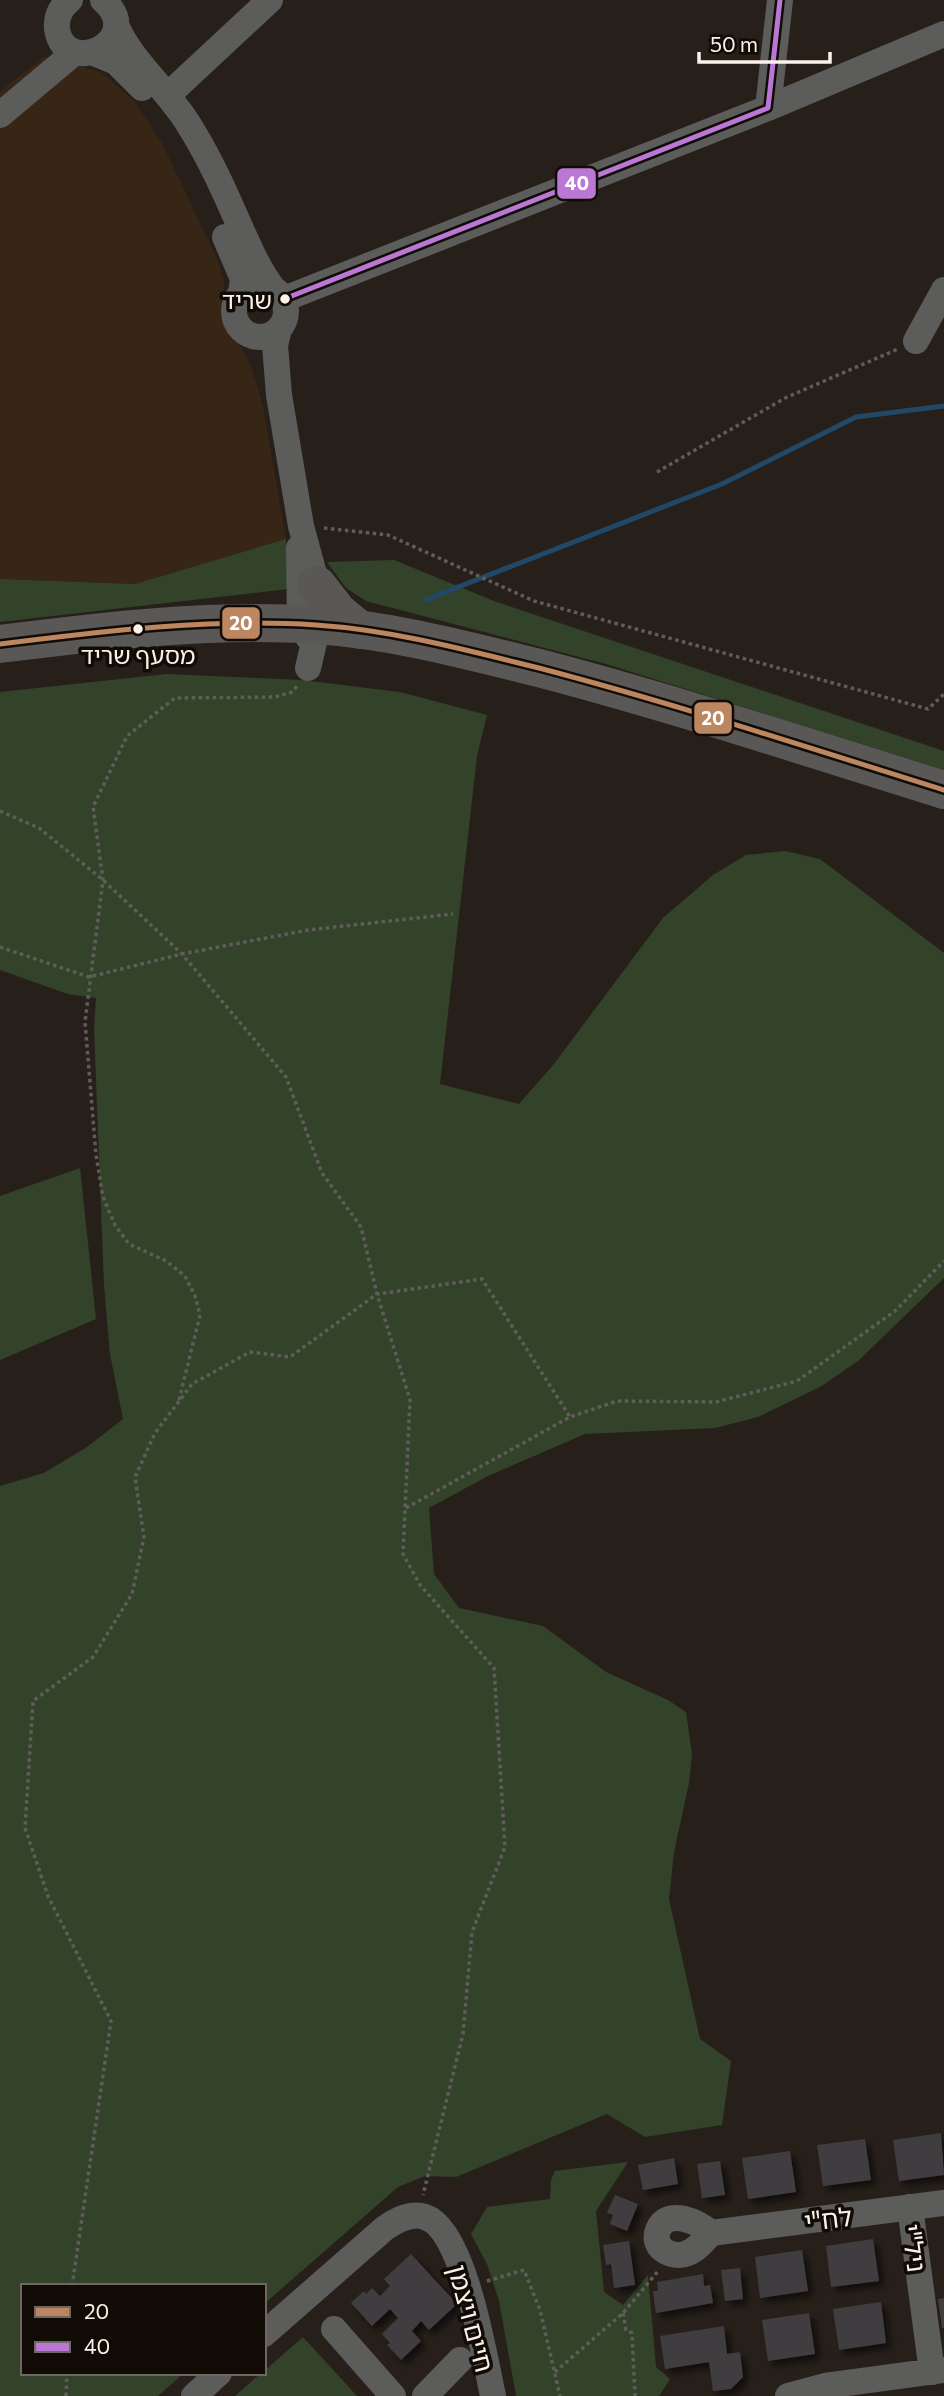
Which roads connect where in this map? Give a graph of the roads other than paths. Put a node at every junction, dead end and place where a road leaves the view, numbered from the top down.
1 (103, 0) edge
2 (270, 0) edge
3 (780, 0) edge
4 (64, 3) edge
5 (116, 25) junction
6 (944, 34) edge
7 (85, 52) junction
8 (169, 95) junction
9 (768, 108) junction
10 (0, 115) edge
11 (944, 290) edge
12 (241, 293) junction
13 (278, 293) junction
14 (279, 329) junction
15 (249, 335) junction
16 (916, 341) road end
17 (279, 395) junction
18 (301, 526) junction
19 (317, 584) junction
20 (360, 630) junction
21 (310, 641) junction
22 (0, 644) edge
23 (0, 660) edge
24 (638, 694) junction
25 (944, 790) edge
26 (944, 2203) edge
27 (910, 2207) junction
28 (711, 2233) junction
29 (334, 2329) dead end
30 (266, 2332) edge
31 (460, 2360) dead end
32 (938, 2371) edge
33 (217, 2375) edge
34 (195, 2395) edge
35 (393, 2396) edge
36 (425, 2396) edge
37 (493, 2396) edge
38 (788, 2396) edge

1 - 5 street
2 - 8 street
3 - 9 street
4 - 7 street
5 - 7 street
5 - 8 street
6 - 9 street
7 - 10 street
7 - 12 street
8 - 13 street
9 - 13 street
11 - 16 street
12 - 13 street
12 - 15 street
13 - 14 street
14 - 15 street
14 - 17 street
15 - 17 street
17 - 18 street
18 - 19 street
18 - 21 street
19 - 20 highway
19 - 21 street
20 - 21 highway
20 - 24 highway
21 - 22 highway
21 - 23 highway
21 - 24 highway
24 - 25 highway
26 - 27 street, לח"י
27 - 28 street, לח"י
27 - 32 street, ניל"י
28 - 28 street
29 - 35 street
30 - 37 street, חיים ויצמן
31 - 36 street
32 - 38 street
33 - 34 street

